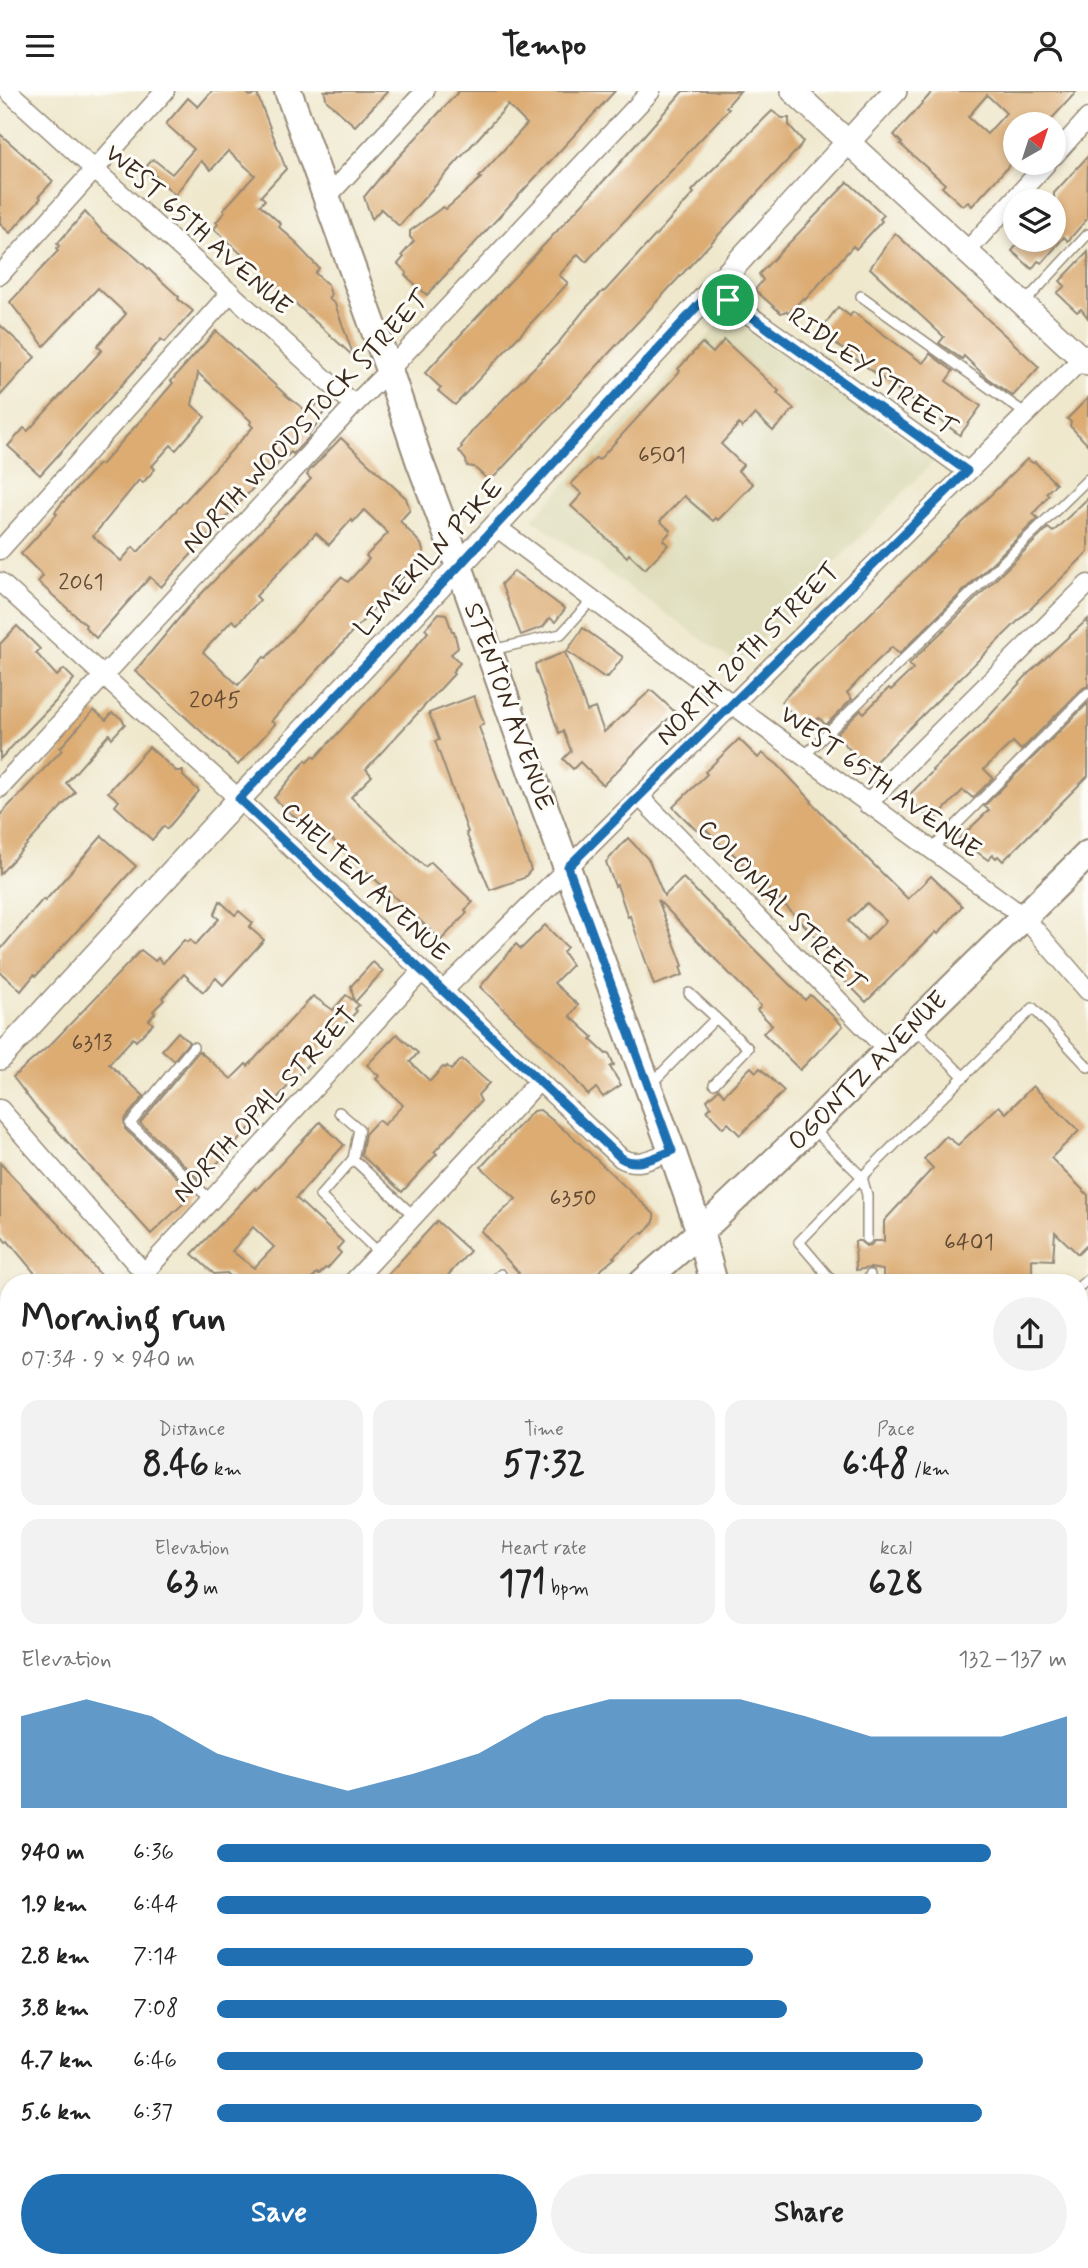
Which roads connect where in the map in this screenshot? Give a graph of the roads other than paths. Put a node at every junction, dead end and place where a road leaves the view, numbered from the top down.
1 (8, 91) edge
2 (165, 91) edge
3 (288, 91) edge
4 (425, 91) edge
5 (650, 91) edge
6 (793, 91) edge
7 (894, 91) edge
8 (1088, 118) edge
9 (848, 141) junction
10 (1066, 143) edge
11 (94, 170) junction
12 (1036, 175) edge
13 (327, 197) junction
14 (1088, 234) edge
15 (967, 251) junction
16 (0, 275) edge
17 (713, 289) junction
18 (231, 292) junction
19 (862, 296) dead end
20 (1024, 304) junction
21 (1086, 358) edge
22 (389, 370) junction
23 (354, 405) junction
24 (1026, 414) junction
25 (967, 471) junction
26 (1088, 479) edge
27 (495, 526) junction
28 (0, 550) edge
29 (459, 566) junction
30 (0, 582) edge
31 (1088, 585) edge
32 (592, 600) junction
33 (490, 651) junction
34 (104, 676) junction
35 (1088, 692) edge
36 (732, 704) junction
37 (803, 757) junction
38 (0, 788) edge
39 (640, 797) junction
40 (239, 799) junction
41 (867, 804) junction
42 (931, 850) junction
43 (1088, 854) edge
44 (568, 867) junction
45 (1024, 917) junction
46 (422, 971) junction
47 (444, 991) junction
48 (1088, 991) edge
49 (689, 993) dead end
50 (716, 1018) junction
51 (913, 1025) junction
52 (193, 1047) dead end
53 (887, 1050) junction
54 (0, 1058) edge
55 (1088, 1067) edge
56 (964, 1077) junction
57 (539, 1081) junction
58 (714, 1084) dead end
59 (648, 1087) junction
60 (0, 1109) edge
61 (339, 1112) dead end
62 (810, 1127) junction
63 (672, 1151) junction
64 (353, 1159) junction
65 (862, 1177) junction
66 (211, 1201) junction
67 (414, 1216) junction
68 (700, 1232) junction
69 (867, 1239) dead end
70 (379, 1253) junction
71 (145, 1274) edge
72 (152, 1274) edge
73 (360, 1274) edge
74 (652, 1274) edge
75 (712, 1274) edge
76 (826, 1274) edge

1 - 11 street, WEST 65TH AVENUE
2 - 11 street
3 - 13 main road, STENTON AVENUE
4 - 13 street
5 - 22 street, NORTH WOODSTOCK STREET
6 - 9 street
7 - 9 street, LIMEKILN PIKE
8 - 10 street
9 - 15 street
9 - 17 street, LIMEKILN PIKE
11 - 16 street
11 - 18 street, WEST 65TH AVENUE
12 - 15 street
13 - 22 main road, STENTON AVENUE
14 - 20 lane
15 - 20 street
17 - 25 street, RIDLEY STREET
17 - 27 street, LIMEKILN PIKE
18 - 23 street, WEST 65TH AVENUE
18 - 28 street
19 - 24 lane
20 - 21 street
21 - 24 street, NORTH 20TH STREET
22 - 23 street, NORTH WOODSTOCK STREET
22 - 29 main road, STENTON AVENUE
23 - 34 street, NORTH WOODSTOCK STREET
24 - 25 street, NORTH 20TH STREET
25 - 36 street, NORTH 20TH STREET
26 - 37 lane
27 - 29 street, LIMEKILN PIKE
27 - 32 street, WEST 65TH AVENUE
29 - 33 main road, STENTON AVENUE
29 - 40 street, LIMEKILN PIKE
30 - 34 street, CHELTEN AVENUE
31 - 41 street
32 - 33 lane
32 - 36 street, WEST 65TH AVENUE
33 - 44 main road, STENTON AVENUE
34 - 38 street, NORTH WOODSTOCK STREET
34 - 40 street, CHELTEN AVENUE
35 - 42 lane
36 - 37 street, WEST 65TH AVENUE
36 - 39 street, NORTH 20TH STREET
37 - 41 street, WEST 65TH AVENUE
39 - 44 street, NORTH 20TH STREET
39 - 53 street, COLONIAL STREET
40 - 46 street, CHELTEN AVENUE
40 - 54 street, LIMEKILN PIKE
41 - 42 street, WEST 65TH AVENUE
42 - 45 street, WEST 65TH AVENUE
43 - 45 main road, OGONTZ AVENUE
44 - 47 street, NORTH 20TH STREET
44 - 59 main road, STENTON AVENUE
45 - 48 street, WEST 65TH AVENUE
45 - 51 main road, OGONTZ AVENUE
46 - 47 street, CHELTEN AVENUE
46 - 66 street, NORTH OPAL STREET
47 - 57 street, CHELTEN AVENUE
49 - 50 lane
50 - 58 lane
50 - 59 lane
51 - 53 main road, OGONTZ AVENUE
51 - 56 lane
52 - 66 lane
53 - 62 main road, OGONTZ AVENUE
55 - 56 lane
56 - 65 lane
57 - 63 street, CHELTEN AVENUE
57 - 67 street
59 - 63 main road, STENTON AVENUE
60 - 71 street
61 - 64 lane
62 - 65 lane
62 - 68 main road, OGONTZ AVENUE
63 - 68 main road, STENTON AVENUE
64 - 67 lane
64 - 70 lane
65 - 69 lane
65 - 76 lane
66 - 72 street, NORTH OPAL STREET
67 - 70 street
68 - 74 main road, OGONTZ AVENUE
68 - 75 main road, STENTON AVENUE
70 - 73 street

